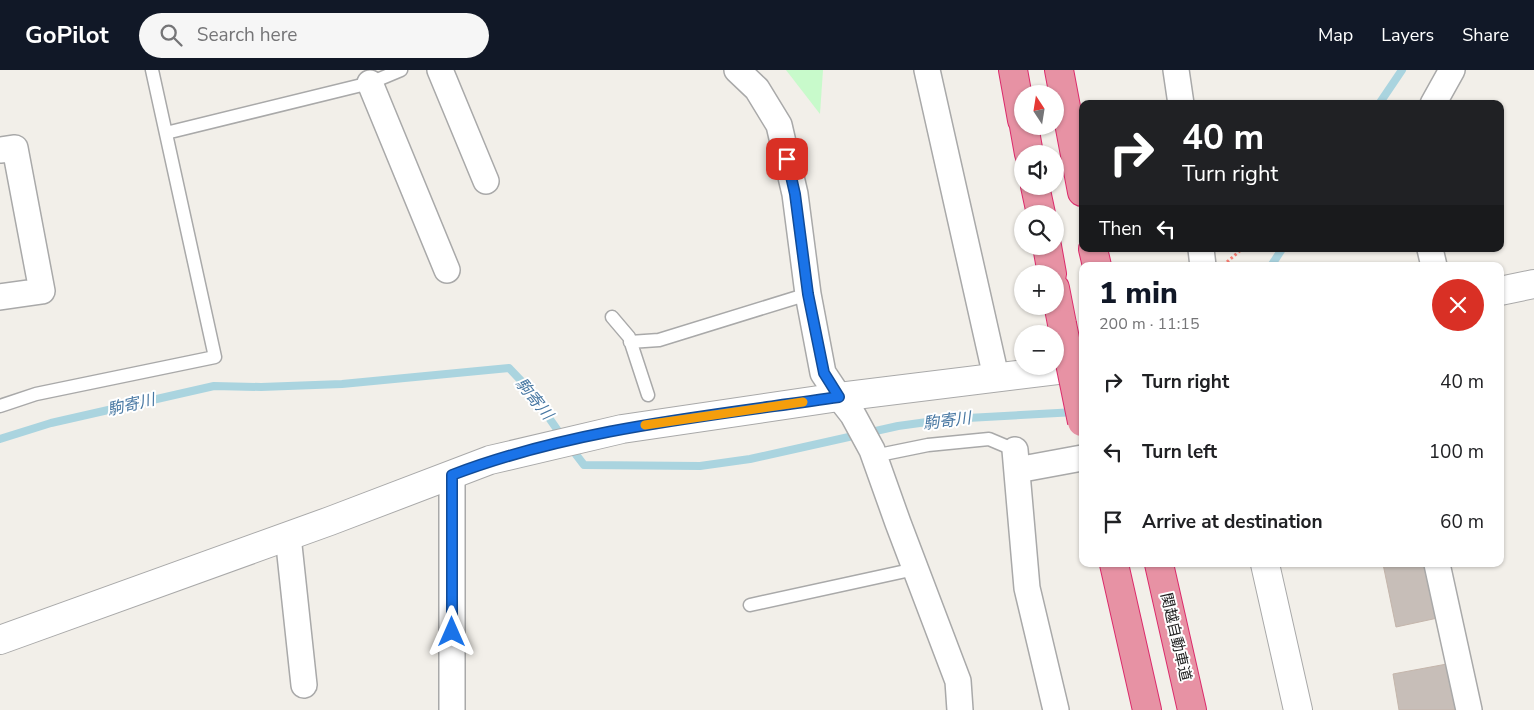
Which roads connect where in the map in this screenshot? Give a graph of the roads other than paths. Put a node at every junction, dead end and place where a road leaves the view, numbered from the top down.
1 (152, 70) edge
2 (401, 70) edge
3 (440, 70) edge
4 (738, 70) edge
5 (927, 70) edge
6 (1013, 70) edge
7 (1059, 70) edge
8 (1176, 70) edge
9 (1452, 70) edge
10 (370, 83) junction
11 (1016, 85) edge
12 (1180, 100) edge
13 (1435, 100) edge
14 (166, 133) junction
15 (0, 150) edge
16 (1079, 176) edge
17 (486, 181) dead end
18 (447, 270) dead end
19 (1534, 284) edge
20 (1504, 290) edge
21 (808, 294) junction
22 (0, 297) edge
23 (1060, 315) edge
24 (612, 317) dead end
25 (630, 342) junction
26 (1079, 366) edge
27 (996, 377) junction
28 (648, 395) dead end
29 (0, 406) edge
30 (846, 406) junction
31 (1079, 407) edge
32 (873, 453) junction
33 (1079, 458) edge
34 (1016, 460) junction
35 (452, 475) junction
36 (288, 536) junction
37 (1115, 567) edge
38 (1160, 567) edge
39 (1266, 567) edge
40 (1438, 567) edge
41 (915, 569) junction
42 (750, 604) dead end
43 (0, 640) edge
44 (304, 685) dead end
45 (452, 710) edge
46 (960, 710) edge
47 (1056, 710) edge
48 (1147, 710) edge
49 (1192, 710) edge
50 (1298, 710) edge
51 (1469, 710) edge

1 - 14 lane
2 - 10 lane
3 - 17 street
4 - 21 street
5 - 27 street
6 - 11 highway
7 - 16 highway
8 - 12 street
9 - 13 street
10 - 14 lane
10 - 18 street
14 - 29 lane
15 - 22 street
19 - 20 street
21 - 25 lane
21 - 30 street
23 - 31 highway, bridge
24 - 25 lane
25 - 28 lane
26 - 27 street
27 - 30 street
30 - 32 street
30 - 35 street
32 - 34 lane
32 - 41 street
33 - 34 street
34 - 47 street
35 - 36 street
35 - 45 street
36 - 43 street
36 - 44 street
37 - 48 highway
38 - 49 highway, 関越自動車道
39 - 50 street
40 - 51 street
41 - 42 lane
41 - 46 street

